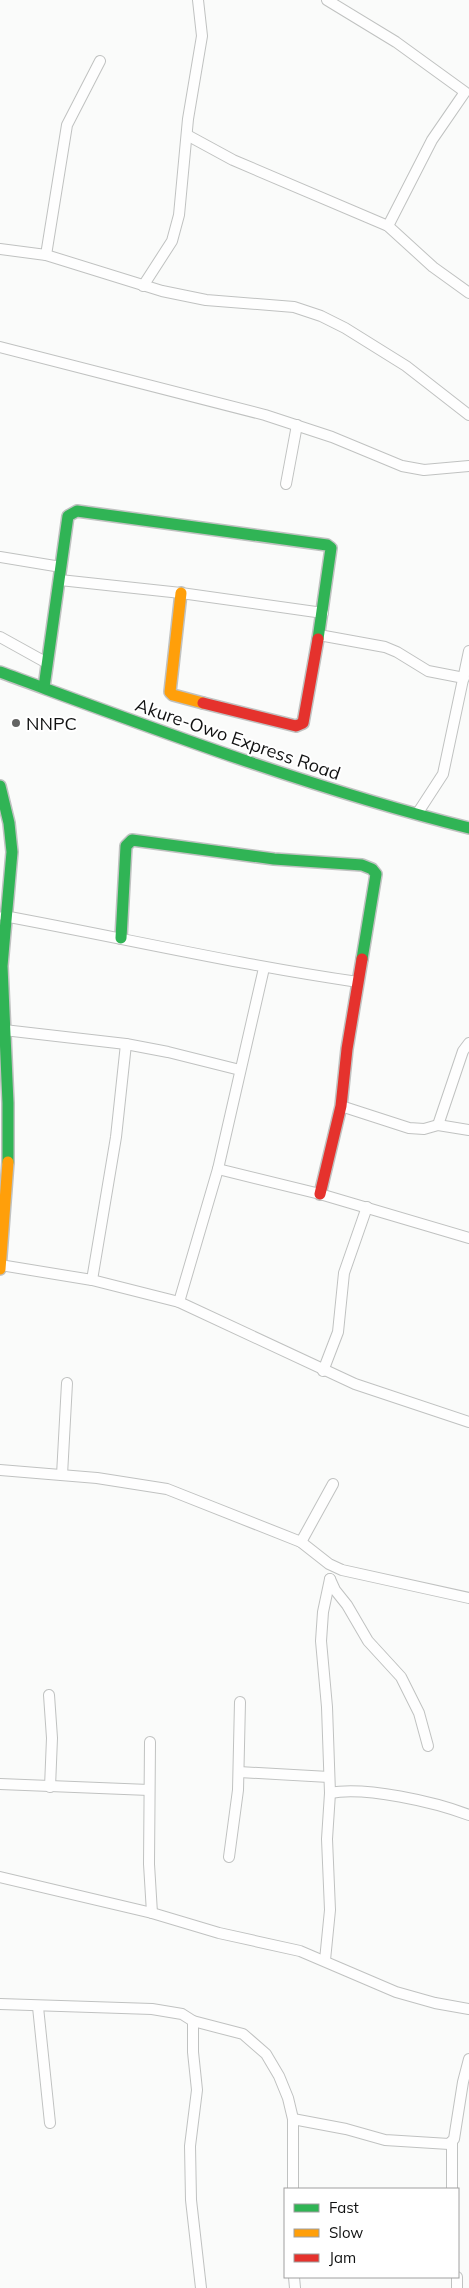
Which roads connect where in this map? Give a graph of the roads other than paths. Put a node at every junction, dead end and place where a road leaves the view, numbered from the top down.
1 (198, 0) edge
2 (327, 0) edge
3 (100, 61) dead end
4 (467, 94) edge
5 (187, 135) junction
6 (388, 226) junction
7 (0, 249) edge
8 (46, 255) junction
9 (143, 286) junction
10 (469, 293) edge
11 (0, 347) edge
12 (469, 415) edge
13 (297, 425) junction
14 (469, 466) edge
15 (286, 484) dead end
16 (0, 556) edge
17 (61, 567) junction
18 (60, 580) junction
19 (182, 593) junction
20 (323, 613) junction
21 (319, 635) junction
22 (0, 637) edge
23 (469, 651) edge
24 (47, 663) junction
25 (0, 672) edge
26 (464, 678) junction
27 (44, 687) junction
28 (1, 791) edge
29 (417, 814) junction
30 (469, 828) edge
31 (3, 924) edge
32 (121, 938) junction
33 (264, 968) junction
34 (358, 982) junction
35 (1, 1015) edge
36 (4, 1030) junction
37 (469, 1043) edge
38 (126, 1044) junction
39 (240, 1070) junction
40 (341, 1106) junction
41 (438, 1125) junction
42 (469, 1130) edge
43 (218, 1169) junction
44 (320, 1194) junction
45 (366, 1207) junction
46 (469, 1238) edge
47 (0, 1266) edge
48 (92, 1280) junction
49 (179, 1302) junction
50 (323, 1371) junction
51 (67, 1383) dead end
52 (469, 1422) edge
53 (0, 1470) edge
54 (62, 1475) junction
55 (332, 1484) dead end
56 (301, 1542) junction
57 (329, 1564) junction
58 (330, 1580) junction
59 (469, 1598) edge
60 (48, 1695) dead end
61 (240, 1702) dead end
62 (150, 1742) dead end
63 (428, 1746) dead end
64 (239, 1772) junction
65 (329, 1777) junction
66 (0, 1784) edge
67 (50, 1788) junction
68 (150, 1790) junction
69 (330, 1793) junction
70 (469, 1815) edge
71 (229, 1857) dead end
72 (0, 1877) edge
73 (152, 1913) junction
74 (325, 1960) junction
75 (0, 2004) edge
76 (38, 2007) junction
77 (469, 2009) edge
78 (193, 2020) junction
79 (469, 2059) edge
80 (293, 2119) junction
81 (50, 2123) dead end
82 (452, 2143) junction
83 (293, 2188) edge
84 (452, 2188) edge
85 (201, 2288) edge

1 - 5 street
2 - 4 street
3 - 8 street
4 - 6 street
5 - 6 street
5 - 9 street
6 - 10 street
7 - 8 street
8 - 9 street
9 - 12 street
11 - 13 street
13 - 14 street
13 - 15 street
16 - 17 street
17 - 18 main road
17 - 20 main road
18 - 19 street
18 - 24 main road
19 - 20 street
19 - 21 main road
20 - 21 main road
21 - 26 street
22 - 24 street
23 - 26 street
24 - 27 main road
25 - 27 main road, Akure-Owo Express Road
26 - 29 street
27 - 29 main road, Akure-Owo Express Road
28 - 31 main road
29 - 30 main road, Akure-Owo Express Road
31 - 32 street
31 - 35 main road
32 - 33 street
32 - 34 main road
33 - 34 street
33 - 39 street
34 - 40 main road
35 - 36 main road
36 - 38 street
36 - 47 main road
37 - 41 street
38 - 39 street
38 - 48 street
39 - 43 street
40 - 41 street
40 - 44 main road
41 - 42 street
43 - 44 street
43 - 49 street
44 - 45 street
45 - 46 street
45 - 50 street
47 - 48 street
48 - 49 street
49 - 50 street
50 - 52 street
51 - 54 street
53 - 54 street
54 - 56 street
55 - 56 street
56 - 57 street
57 - 58 street
57 - 59 street
58 - 63 street
58 - 65 street
60 - 67 street
61 - 64 street
62 - 68 street
64 - 65 street
64 - 71 street
65 - 69 street
66 - 67 street
67 - 68 street
68 - 73 street
69 - 70 street
69 - 74 street
72 - 73 street
73 - 74 street
74 - 77 street
75 - 76 street
76 - 78 street
76 - 81 street
78 - 80 street
78 - 85 street
79 - 82 street
80 - 82 street
80 - 83 street
82 - 84 street

